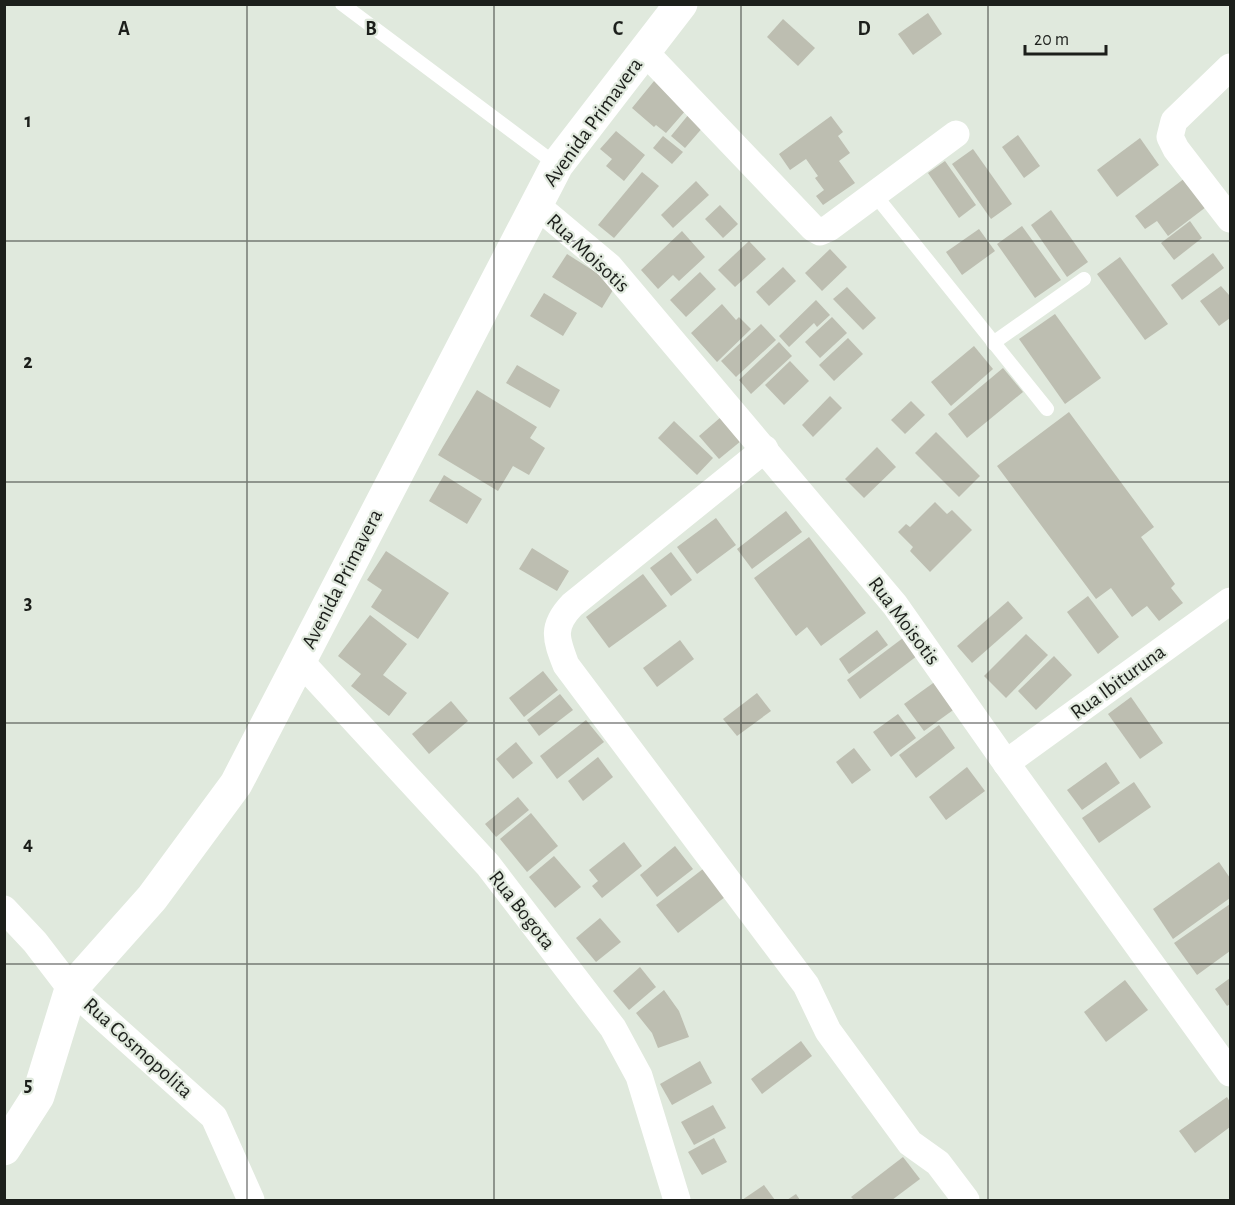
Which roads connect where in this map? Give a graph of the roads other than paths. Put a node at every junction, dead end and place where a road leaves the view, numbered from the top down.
1 (342, 4) edge
2 (681, 4) edge
3 (644, 51) junction
4 (1230, 67) edge
5 (956, 134) dead end
6 (557, 165) junction
7 (875, 195) junction
8 (535, 204) junction
9 (1230, 219) edge
10 (1084, 279) dead end
11 (993, 343) junction
12 (1047, 409) dead end
13 (765, 449) junction
14 (1226, 612) edge
15 (300, 661) junction
16 (1006, 764) junction
17 (4, 909) edge
18 (71, 989) junction
19 (1230, 1073) edge
20 (4, 1149) edge
21 (251, 1200) edge
22 (677, 1200) edge
23 (966, 1200) edge

1 - 6 lane
2 - 3 street, Avenida Primavera
3 - 6 street, Avenida Primavera
3 - 7 street
4 - 9 street
5 - 7 street
6 - 8 street, Avenida Primavera
7 - 11 lane
8 - 13 street, Rua Moisotis
8 - 15 street, Avenida Primavera
10 - 11 lane
11 - 12 lane
13 - 16 street, Rua Moisotis
13 - 23 street
14 - 16 street, Rua Ibituruna
15 - 18 street, Avenida Primavera
15 - 22 street, Rua Bogota
16 - 19 street, Rua Moisotis
17 - 18 street, Rua Cosmopolita
18 - 20 street, Avenida Primavera
18 - 21 street, Rua Cosmopolita

